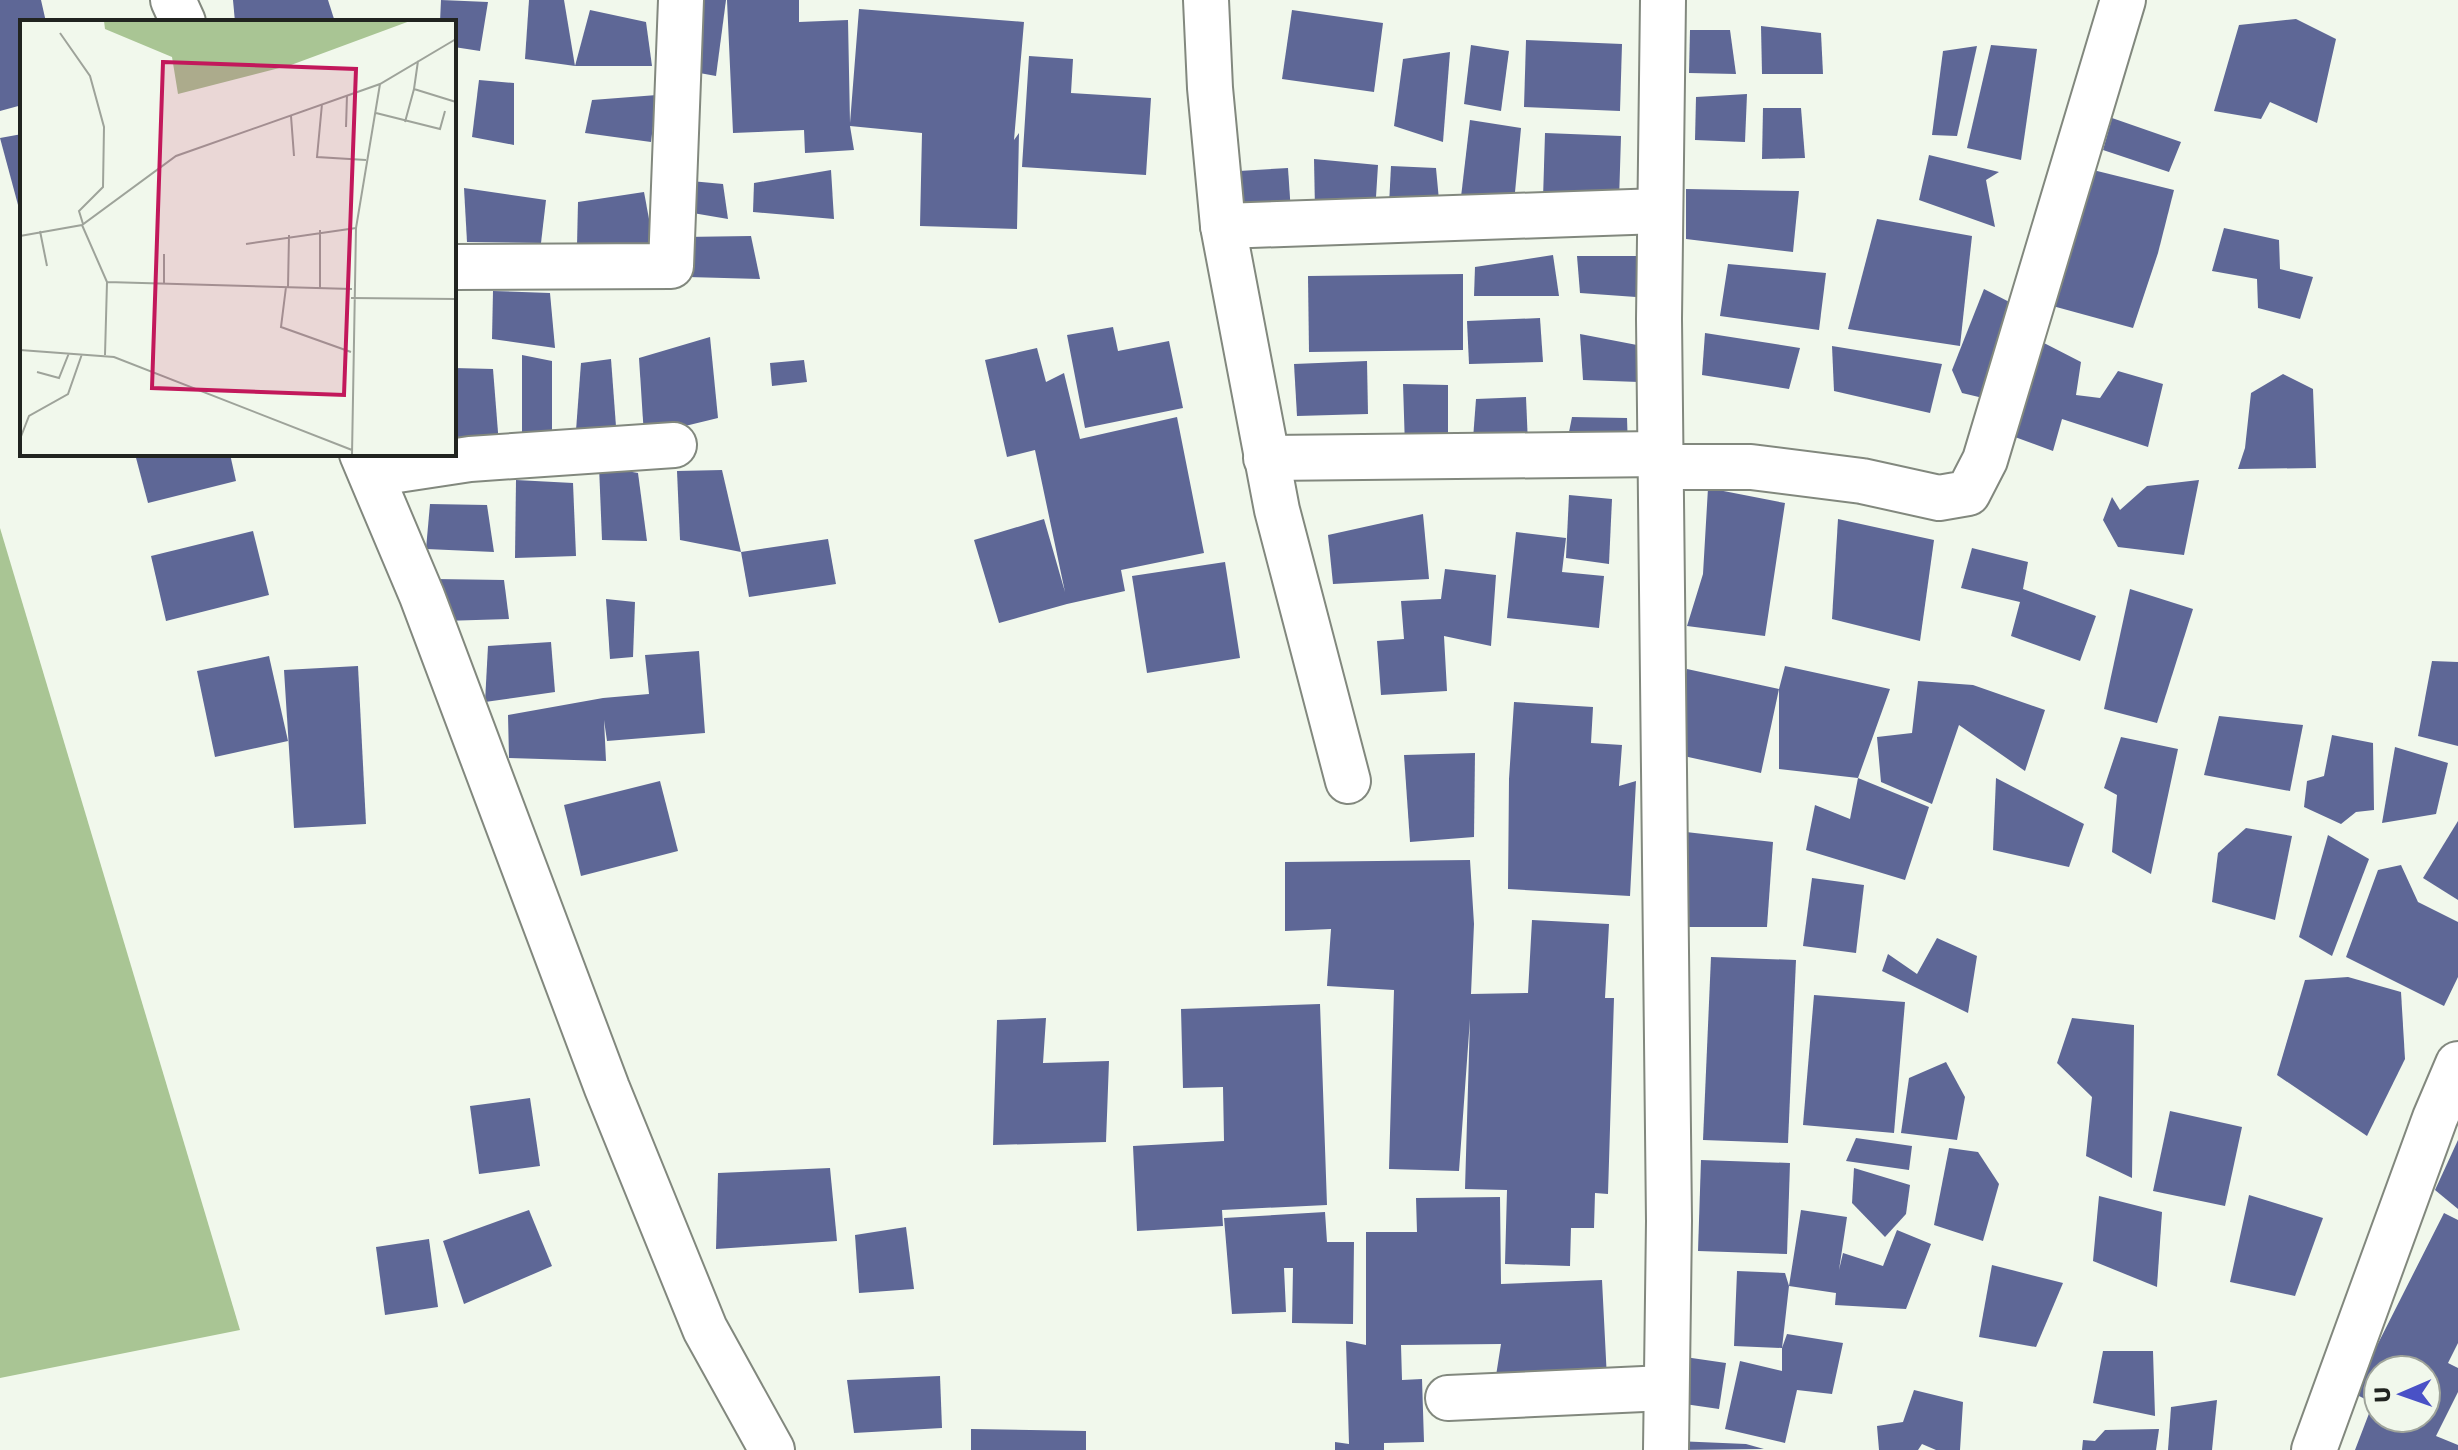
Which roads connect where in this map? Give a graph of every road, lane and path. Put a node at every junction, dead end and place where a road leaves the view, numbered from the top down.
1 (173, 0) edge
2 (681, 0) edge
3 (1206, 0) edge
4 (1663, 0) edge
5 (2123, 0) edge
6 (182, 20) edge
7 (1660, 211) junction
8 (1223, 226) junction
9 (456, 267) edge
10 (674, 445) dead end
11 (1266, 458) junction
12 (1661, 460) junction
13 (366, 464) edge
14 (1348, 781) dead end
15 (2458, 1064) edge
16 (1665, 1388) junction
17 (1448, 1398) dead end
18 (772, 1450) edge
19 (1666, 1450) edge
20 (2314, 1450) edge

1 - 6 street
2 - 9 street
3 - 8 street
4 - 7 street
5 - 12 street
7 - 8 street
7 - 12 street
8 - 11 street
10 - 13 street
11 - 12 street
11 - 14 street
12 - 16 street
13 - 18 street
15 - 20 street
16 - 17 street
16 - 19 street

